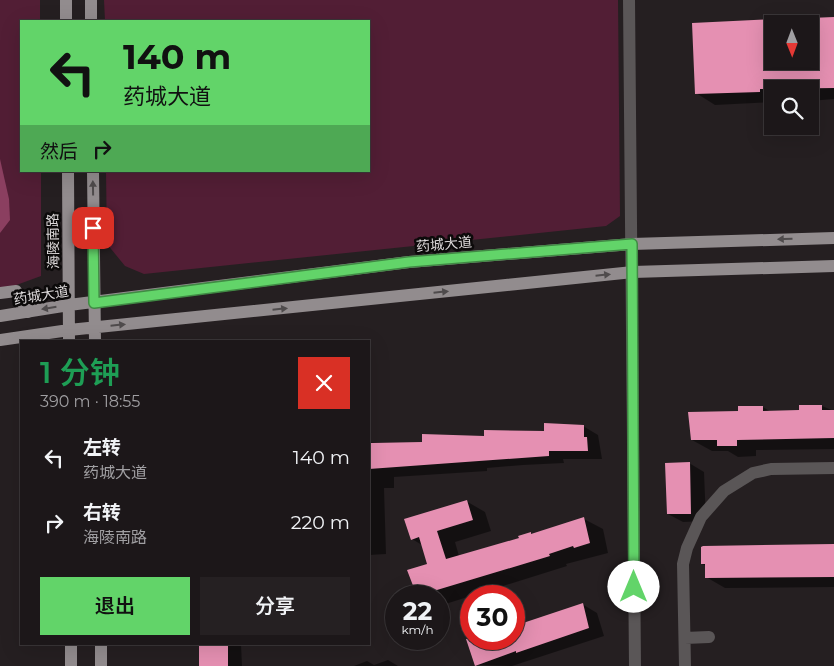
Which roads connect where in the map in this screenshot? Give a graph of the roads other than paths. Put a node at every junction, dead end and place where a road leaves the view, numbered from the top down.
1 (66, 0) edge
2 (91, 0) edge
3 (629, 0) edge
4 (66, 20) edge
5 (91, 20) edge
6 (68, 172) edge
7 (92, 172) edge
8 (834, 238) edge
9 (632, 244) junction
10 (834, 266) edge
11 (633, 272) junction
12 (0, 293) edge
13 (94, 303) junction
14 (69, 305) junction
15 (28, 312) junction
16 (0, 316) edge
17 (94, 328) junction
18 (69, 336) edge
19 (0, 340) edge
20 (94, 340) edge
21 (834, 468) edge
22 (709, 637) dead end
23 (685, 638) junction
24 (71, 645) edge
25 (100, 645) edge
26 (72, 666) edge
27 (101, 666) edge
28 (635, 666) edge
29 (685, 666) edge

1 - 4 main road
2 - 5 main road
3 - 9 street
6 - 14 main road, 海陵南路
13 -> 7 main road
8 -> 9 main road, 药城大道
9 - 11 street
9 - 13 main road, 药城大道
10 - 11 main road
17 -> 11 main road
11 - 28 street
12 - 15 main road
13 - 14 main road, 药城大道
13 - 17 main road
14 -> 15 main road, 药城大道
14 - 18 main road, 海陵南路
15 - 16 main road, 药城大道
17 - 18 main road
17 - 20 main road
18 - 19 main road
21 - 23 street
22 - 23 street
23 - 29 street
24 - 26 main road
25 - 27 main road

